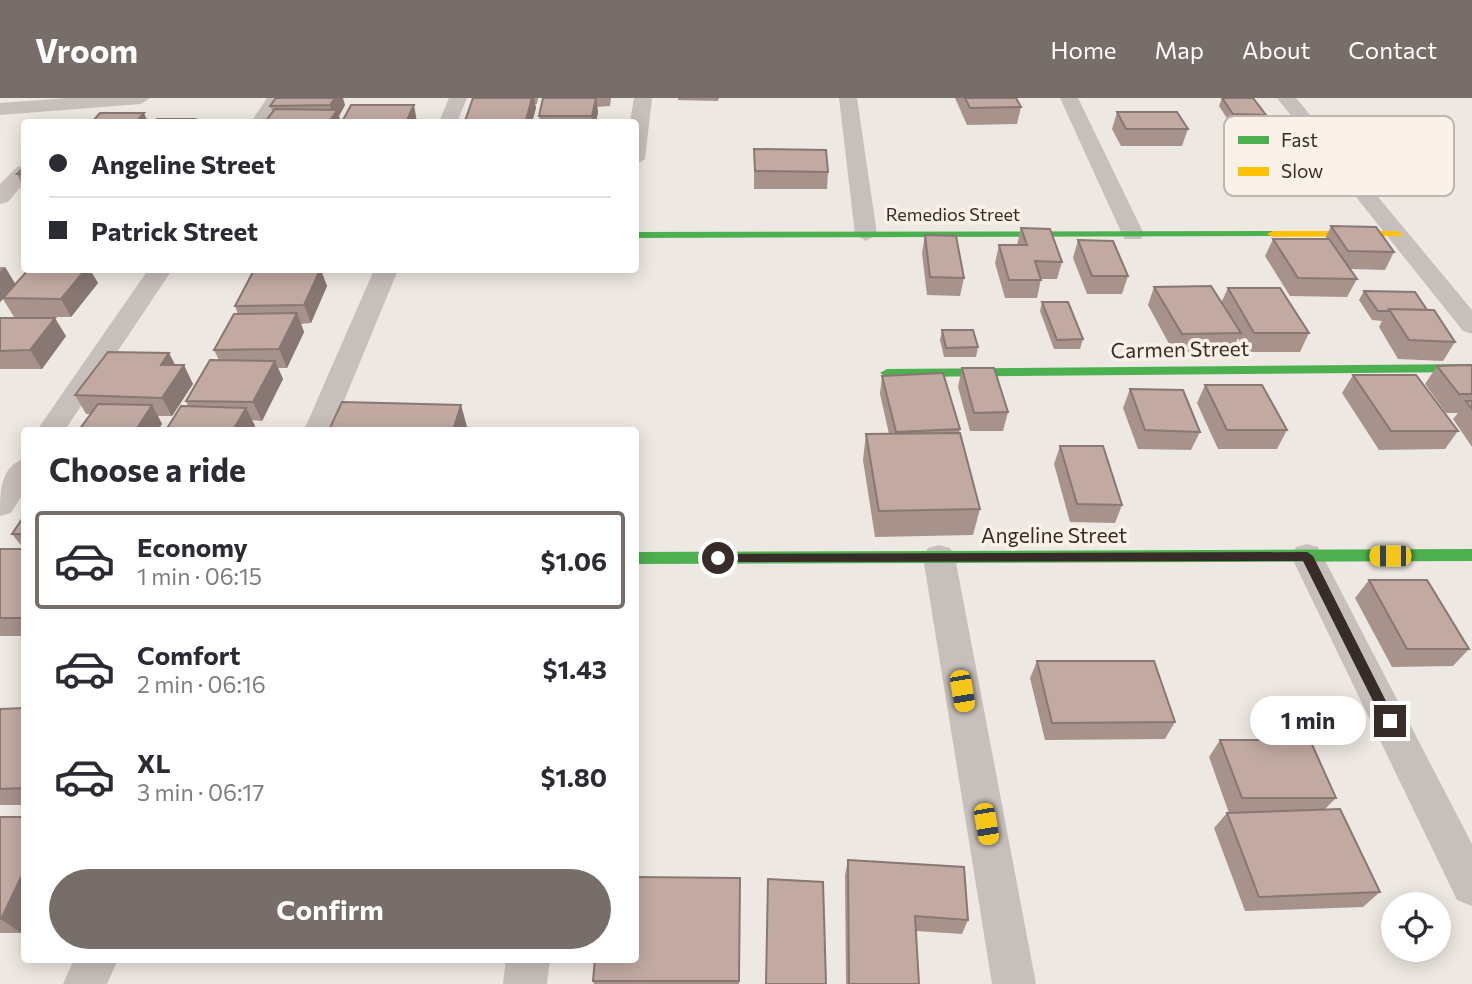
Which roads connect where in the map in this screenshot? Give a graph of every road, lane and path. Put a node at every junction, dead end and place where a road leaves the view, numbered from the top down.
1 (141, 98) edge
2 (276, 98) edge
3 (458, 98) edge
4 (643, 98) edge
5 (848, 98) edge
6 (1069, 98) edge
7 (1286, 98) edge
8 (91, 102) junction
9 (0, 109) edge
10 (1301, 116) edge
11 (74, 119) edge
12 (262, 119) edge
13 (449, 119) edge
14 (639, 128) edge
15 (21, 174) edge
16 (1366, 196) edge
17 (0, 197) edge
18 (866, 234) junction
19 (1133, 234) junction
20 (1397, 234) junction
21 (639, 235) edge
22 (158, 273) edge
23 (385, 273) edge
24 (1472, 326) edge
25 (1472, 368) edge
26 (887, 373) edge
27 (53, 427) edge
28 (319, 427) edge
29 (21, 474) edge
30 (0, 505) edge
31 (1472, 555) edge
32 (1307, 556) junction
33 (939, 557) junction
34 (639, 558) edge
35 (1472, 886) edge
36 (94, 963) edge
37 (527, 963) edge
38 (85, 984) edge
39 (524, 984) edge
40 (1014, 984) edge

1 - 8 street
2 - 12 street
3 - 13 street
4 - 14 street
5 - 18 street
6 - 19 street
7 - 10 street
8 - 9 street
8 - 11 street
15 - 17 street
16 - 20 street
18 - 19 street, Remedios Street
18 - 21 street, Remedios Street
19 - 20 street, Remedios Street
20 - 24 street
22 - 27 street
23 - 28 street
25 - 26 street, Carmen Street
29 - 30 street
31 - 32 street, Angeline Street
32 - 33 street, Angeline Street
32 - 35 street
33 - 34 street, Angeline Street
33 - 40 street
36 - 38 street
37 - 39 street

